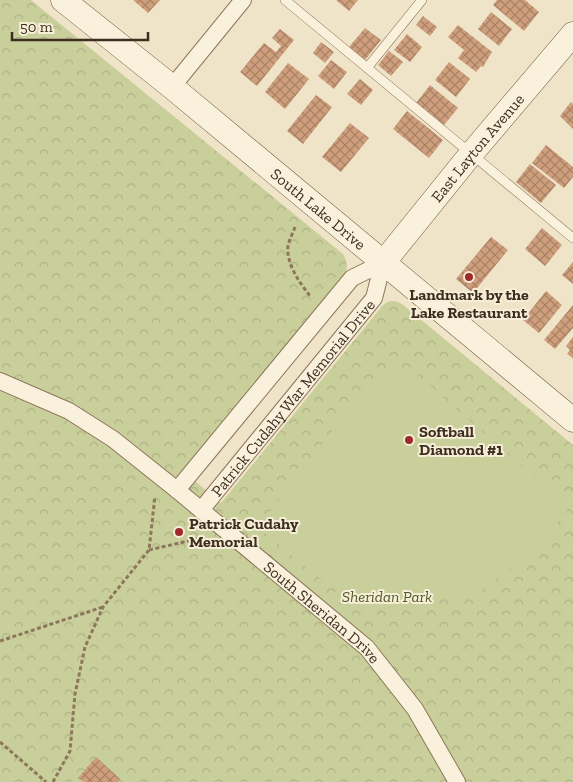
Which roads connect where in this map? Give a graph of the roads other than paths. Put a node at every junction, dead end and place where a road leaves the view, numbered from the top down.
1 (63, 0) edge
2 (243, 0) edge
3 (285, 0) edge
4 (422, 0) edge
5 (573, 34) edge
6 (367, 68) junction
7 (172, 86) junction
8 (471, 154) junction
9 (573, 238) edge
10 (383, 263) junction
11 (0, 382) edge
12 (573, 420) edge
13 (177, 490) junction
14 (201, 510) junction
15 (457, 782) edge

1 - 7 main road, South Lake Drive
2 - 7 street
3 - 6 lane
4 - 6 lane
5 - 8 main road, East Layton Avenue
6 - 8 lane
7 - 10 main road, South Lake Drive
8 - 9 lane
8 - 10 main road, East Layton Avenue
10 - 12 main road, South Lake Drive
10 - 13 street, Patrick Cudahy War Memorial Drive
10 - 14 street, Patrick Cudahy War Memorial Drive
11 - 13 street, South Sheridan Drive
13 - 14 street, South Sheridan Drive
14 - 15 street, South Sheridan Drive

